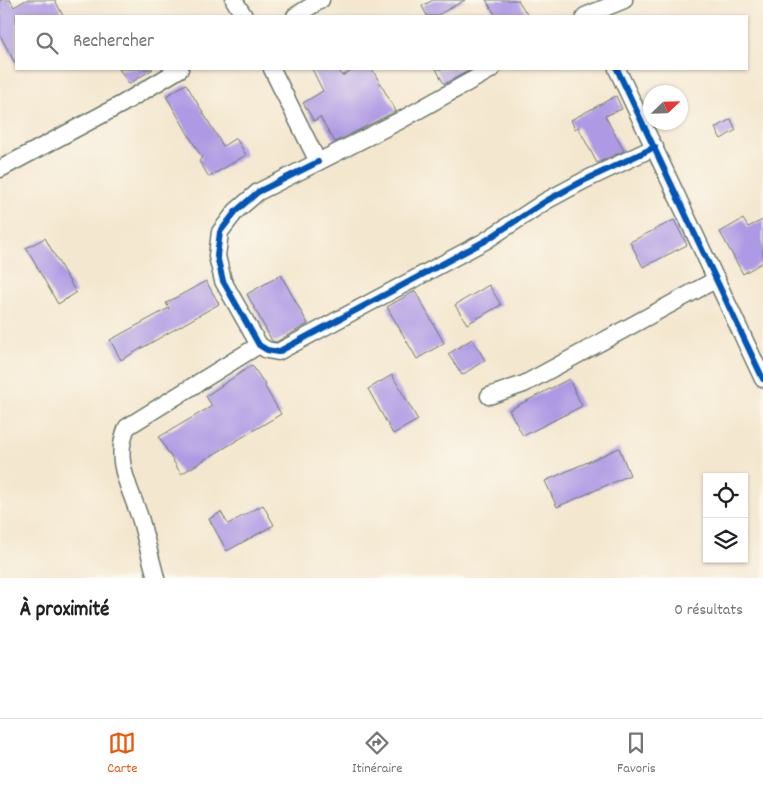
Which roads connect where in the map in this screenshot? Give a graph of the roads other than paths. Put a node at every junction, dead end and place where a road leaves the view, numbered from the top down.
1 (234, 0) edge
2 (321, 0) edge
3 (624, 0) edge
4 (588, 11) edge
5 (243, 15) edge
6 (297, 15) edge
7 (178, 70) edge
8 (272, 70) edge
9 (490, 70) edge
10 (618, 70) edge
11 (655, 147) junction
12 (318, 162) junction
13 (0, 169) edge
14 (717, 280) junction
15 (259, 344) junction
16 (763, 379) edge
17 (489, 396) dead end
18 (156, 578) edge

1 - 5 street
2 - 6 street
3 - 4 street
7 - 13 street
8 - 12 street
9 - 12 street
10 - 11 street
11 - 14 street
11 - 15 street
12 - 15 street
14 - 16 street
14 - 17 street
15 - 18 street

